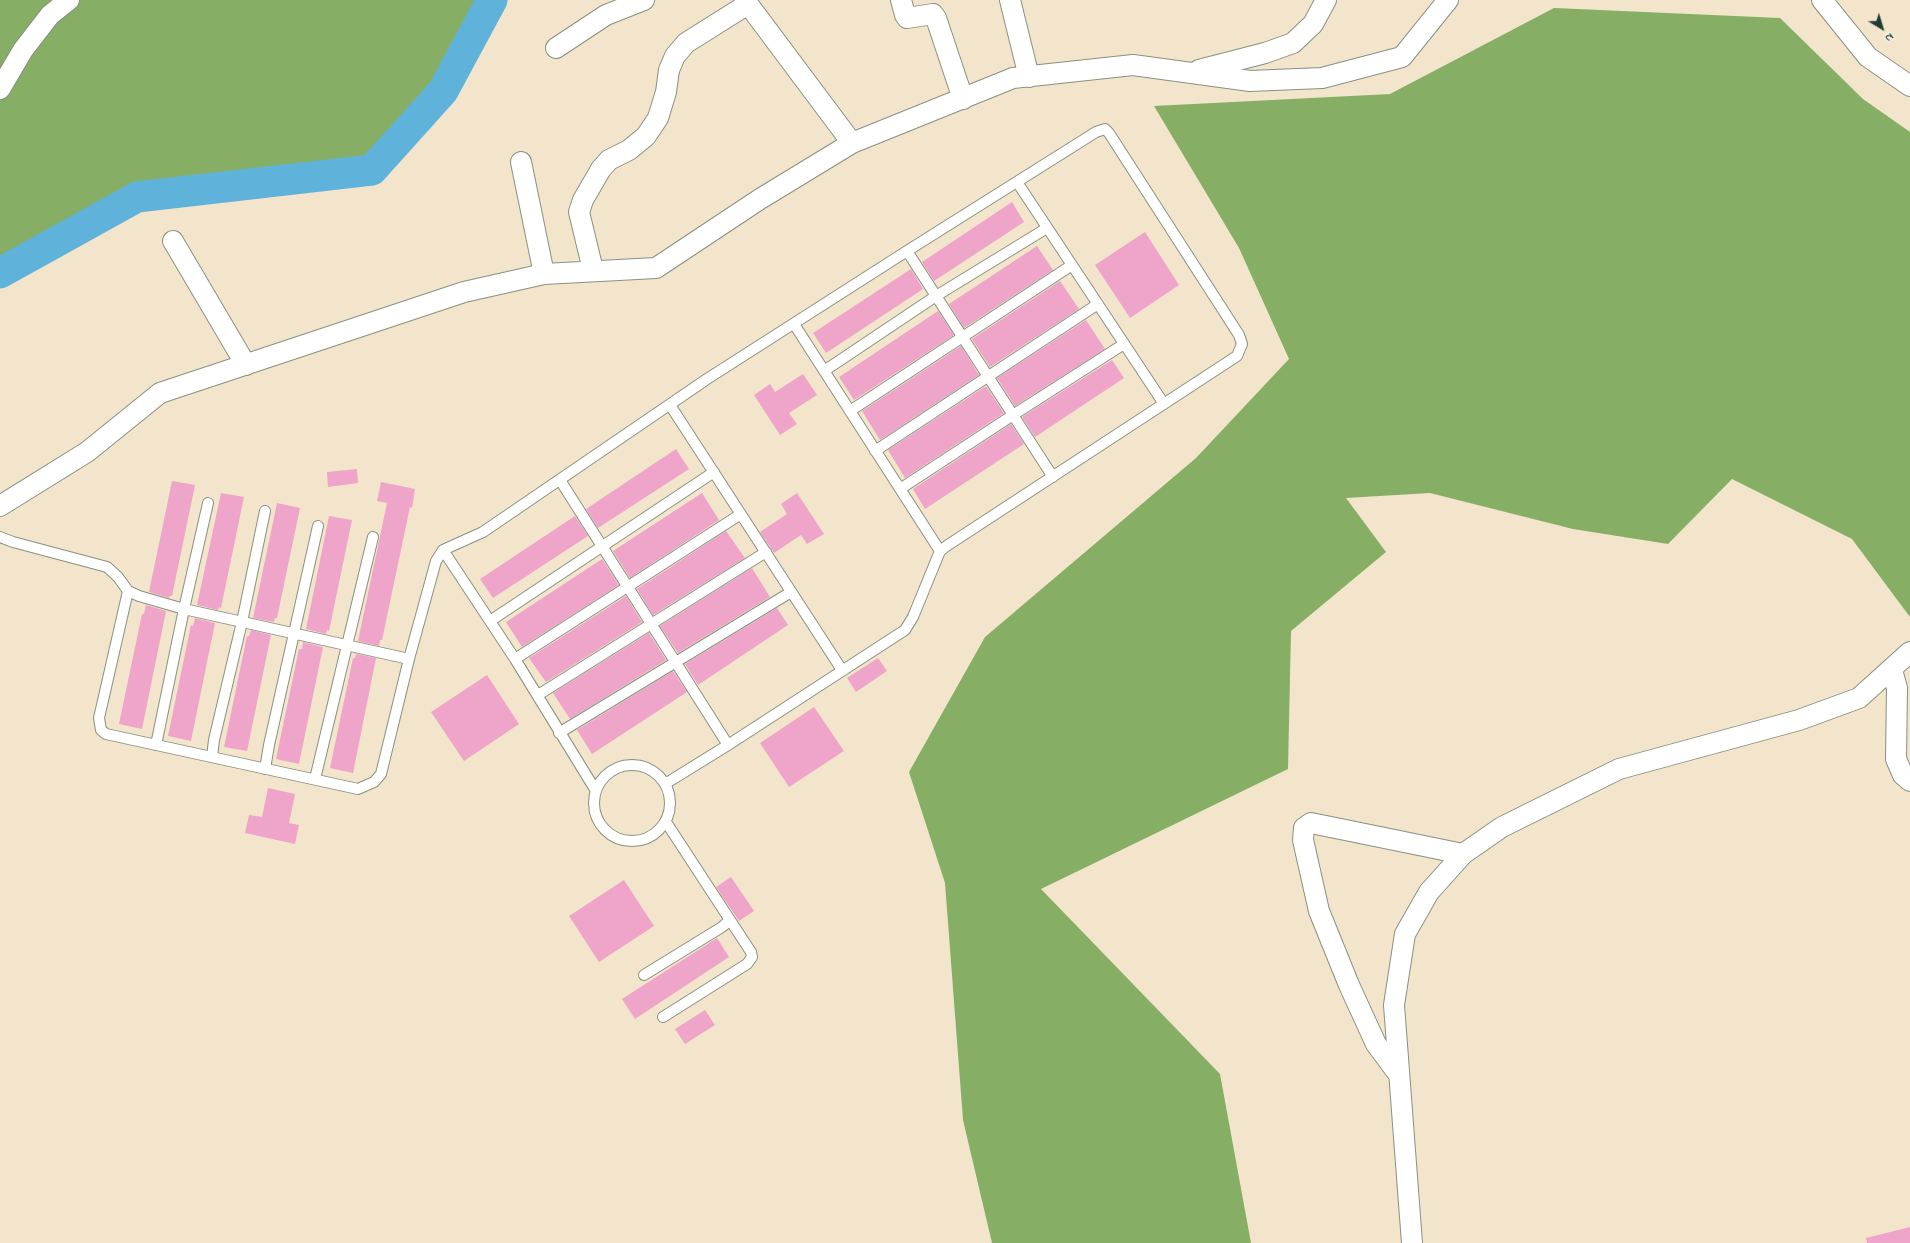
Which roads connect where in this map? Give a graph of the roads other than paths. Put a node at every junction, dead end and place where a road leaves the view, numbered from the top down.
1 (69, 0) edge
2 (644, 0) edge
3 (902, 0) edge
4 (1010, 0) edge
5 (1326, 0) edge
6 (1448, 0) edge
7 (1822, 0) edge
8 (747, 2) edge
9 (556, 48) dead end
10 (1189, 73) junction
11 (1029, 77) junction
12 (1910, 86) edge
13 (0, 89) edge
14 (963, 99) junction
15 (852, 143) junction
16 (521, 162) dead end
17 (1017, 182) junction
18 (1048, 228) junction
19 (173, 241) dead end
20 (907, 251) junction
21 (1072, 264) junction
22 (593, 270) junction
23 (544, 274) junction
24 (936, 296) junction
25 (1098, 304) junction
26 (794, 324) junction
27 (962, 336) junction
28 (1124, 344) junction
29 (246, 365) junction
30 (824, 371) junction
31 (988, 376) junction
32 (1164, 404) junction
33 (670, 405) junction
34 (850, 411) junction
35 (1013, 415) junction
36 (875, 451) junction
37 (714, 472) junction
38 (1053, 477) junction
39 (560, 480) junction
40 (900, 490) junction
41 (208, 503) dead end
42 (0, 506) edge
43 (265, 511) dead end
44 (741, 514) junction
45 (318, 526) dead end
46 (0, 537) edge
47 (373, 537) dead end
48 (602, 546) junction
49 (443, 550) junction
50 (940, 551) junction
51 (766, 552) junction
52 (627, 585) junction
53 (128, 591) junction
54 (792, 592) junction
55 (184, 609) junction
56 (490, 621) junction
57 (242, 622) junction
58 (651, 623) junction
59 (295, 634) junction
60 (346, 645) junction
61 (1910, 652) edge
62 (409, 659) junction
63 (515, 659) junction
64 (676, 662) junction
65 (842, 670) junction
66 (1892, 670) junction
67 (538, 695) junction
68 (559, 733) junction
69 (156, 745) junction
70 (728, 745) junction
71 (212, 757) junction
72 (265, 769) junction
73 (315, 779) junction
74 (1910, 781) edge
75 (665, 784) junction
76 (596, 791) junction
77 (666, 822) junction
78 (1463, 854) junction
79 (730, 920) junction
80 (644, 975) dead end
81 (663, 1017) dead end
82 (1399, 1075) junction
83 (1412, 1243) edge

1 - 13 street
2 - 9 street
3 - 14 street
4 - 11 street
5 - 10 street
6 - 10 street
7 - 12 street
8 - 15 street
8 - 22 street
10 - 11 street
11 - 14 street
14 - 15 street
15 - 22 street
16 - 23 street
17 - 18 lane
17 - 20 lane
17 - 32 lane
18 - 21 lane
18 - 24 lane
19 - 29 street
20 - 24 lane
20 - 26 lane
21 - 25 lane
21 - 27 lane
22 - 23 street
23 - 29 street
24 - 27 lane
24 - 30 lane
25 - 28 lane
25 - 31 lane
26 - 30 lane
26 - 33 lane
27 - 31 lane
27 - 34 lane
28 - 32 lane
28 - 35 lane
29 - 42 street
30 - 34 lane
31 - 35 lane
31 - 36 lane
32 - 38 lane
33 - 37 lane
33 - 39 lane
34 - 36 lane
35 - 38 lane
35 - 40 lane
36 - 40 lane
37 - 44 lane
37 - 48 lane
38 - 50 lane
39 - 48 lane
39 - 49 lane
40 - 50 lane
41 - 55 lane
43 - 57 lane
44 - 51 lane
44 - 52 lane
45 - 59 lane
46 - 53 lane
47 - 60 lane
48 - 52 lane
48 - 56 lane
49 - 56 lane
49 - 62 lane
50 - 65 lane
51 - 54 lane
51 - 58 lane
52 - 58 lane
52 - 63 lane
53 - 55 lane
53 - 69 lane
54 - 64 lane
54 - 65 lane
55 - 57 lane
55 - 69 lane
56 - 63 lane
57 - 59 lane
57 - 71 lane
58 - 64 lane
58 - 67 lane
59 - 60 lane
59 - 72 lane
60 - 62 lane
60 - 73 lane
61 - 66 street
62 - 73 lane
63 - 67 lane
64 - 68 lane
64 - 70 lane
65 - 70 lane
66 - 74 street
66 - 78 street
67 - 68 lane
68 - 76 lane
69 - 71 lane
70 - 75 lane
71 - 72 lane
72 - 73 lane
75 - 76 lane
75 - 77 lane
76 - 77 lane
77 - 79 lane
78 - 82 street
78 - 82 street
79 - 80 lane
79 - 81 lane
82 - 83 street

